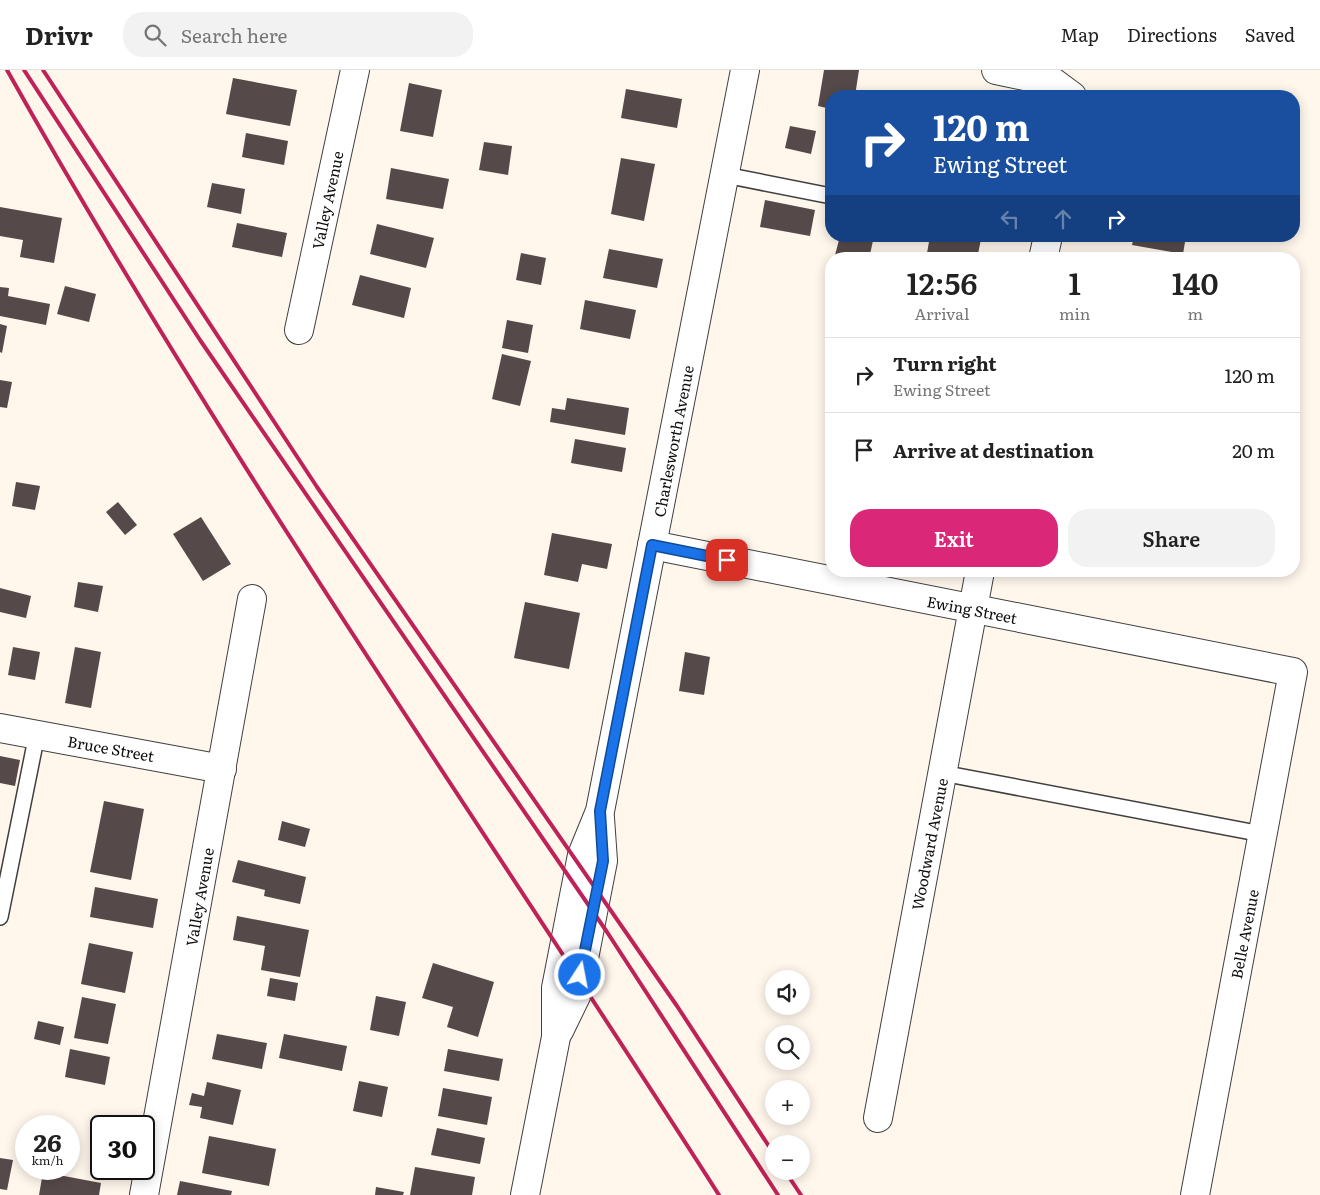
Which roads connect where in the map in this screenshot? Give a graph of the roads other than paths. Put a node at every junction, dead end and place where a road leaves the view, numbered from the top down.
1 (355, 70) edge
2 (745, 70) edge
3 (996, 70) edge
4 (1065, 90) edge
5 (725, 175) junction
6 (825, 195) edge
7 (299, 330) dead end
8 (652, 545) junction
9 (979, 577) edge
10 (252, 599) dead end
11 (972, 609) junction
12 (1293, 672) joint
13 (0, 728) edge
14 (37, 734) junction
15 (222, 769) junction
16 (942, 773) junction
17 (1262, 834) junction
18 (0, 916) edge
19 (878, 1118) dead end
20 (144, 1195) edge
21 (525, 1195) edge
22 (1195, 1195) edge

1 - 7 street, Valley Avenue
2 - 5 street, Charlesworth Avenue
3 - 4 street
5 - 6 lane
5 - 8 street, Charlesworth Avenue
8 - 11 street, Ewing Street
8 - 21 street, Charlesworth Avenue
9 - 11 street, Woodward Avenue
10 - 15 street, Valley Avenue
11 - 12 street, Ewing Street
11 - 16 street, Woodward Avenue
12 - 17 street, Belle Avenue
13 - 14 street, Bruce Street
14 - 15 street, Bruce Street
14 - 18 lane
15 - 20 street, Valley Avenue
16 - 17 lane
16 - 19 street, Woodward Avenue
17 - 22 street, Belle Avenue

